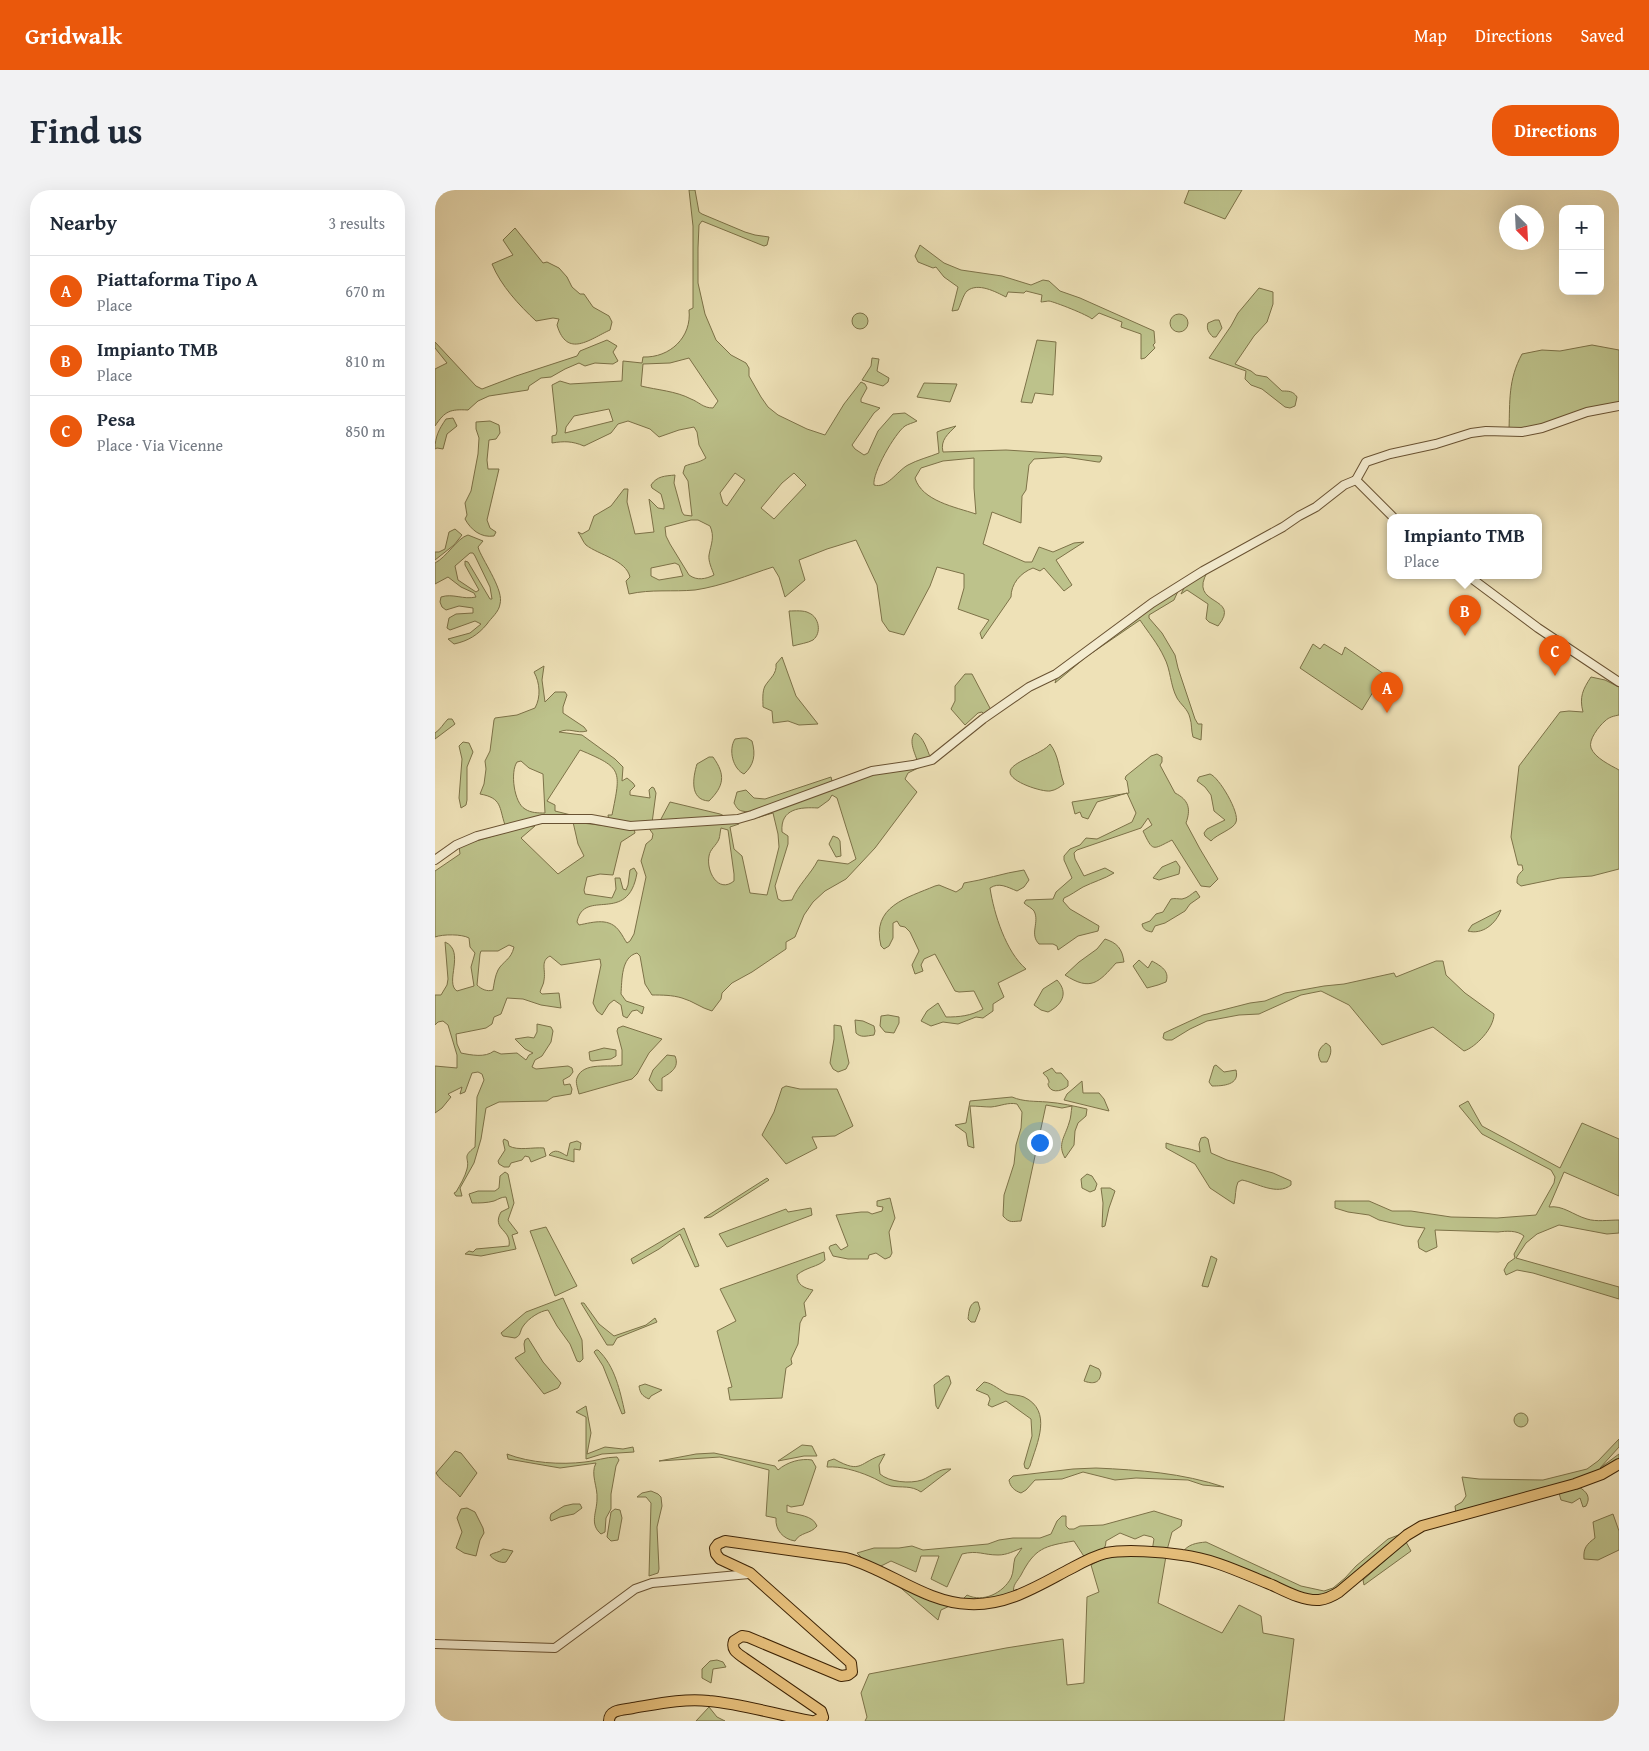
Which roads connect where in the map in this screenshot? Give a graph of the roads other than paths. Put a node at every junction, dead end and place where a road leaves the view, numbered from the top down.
1 (1619, 406) edge
2 (1356, 480) junction
3 (1390, 514) edge
4 (1472, 579) edge
5 (1619, 682) edge
6 (435, 860) edge
7 (1619, 1464) edge
8 (750, 1574) junction
9 (435, 1644) edge
10 (609, 1721) edge
11 (811, 1721) edge
12 (815, 1721) edge

1 - 2 street
2 - 3 street
2 - 6 street
4 - 5 street
7 - 8 main road
8 - 9 street
8 - 12 main road
10 - 11 main road

